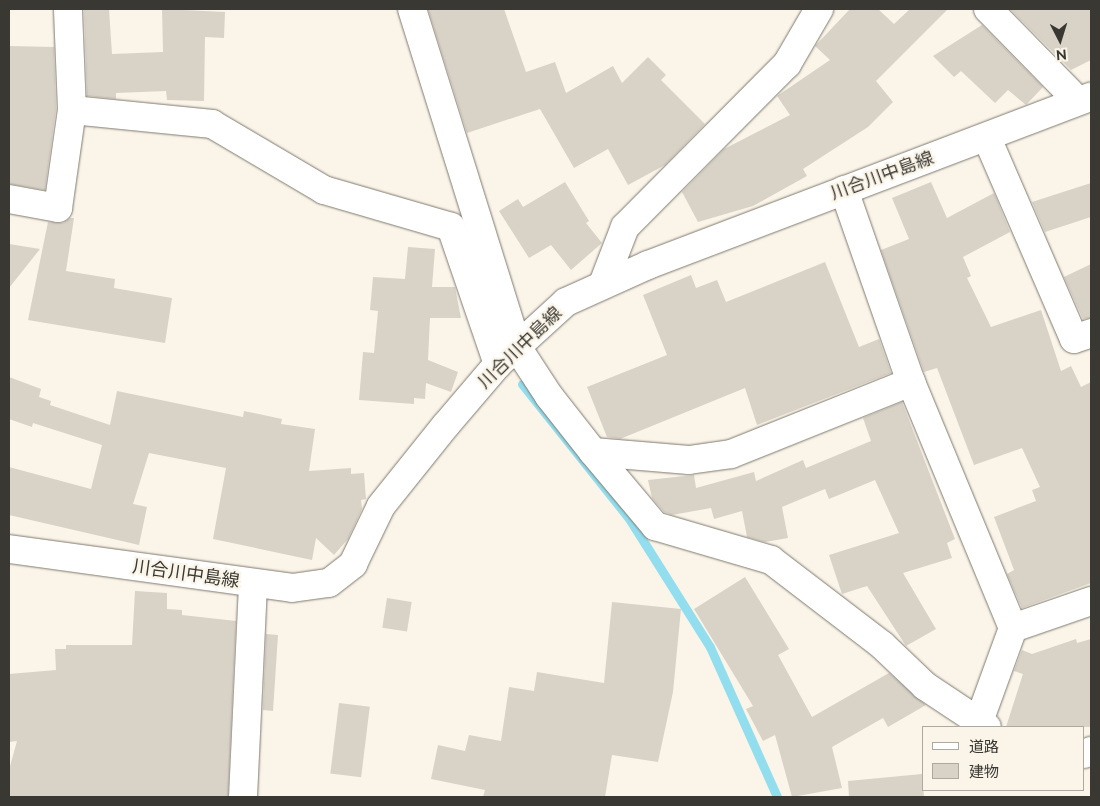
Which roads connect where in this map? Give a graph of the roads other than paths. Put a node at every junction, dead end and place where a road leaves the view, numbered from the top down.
1 (68, 9) edge
2 (412, 9) edge
3 (819, 9) edge
4 (988, 9) edge
5 (1084, 99) edge
6 (72, 110) junction
7 (987, 138) junction
8 (844, 190) junction
9 (9, 199) edge
10 (603, 284) junction
11 (1091, 333) edge
12 (508, 356) junction
13 (911, 382) junction
14 (593, 452) junction
15 (9, 550) edge
16 (253, 583) junction
17 (1091, 601) edge
18 (1012, 628) junction
19 (982, 726) edge
20 (243, 797) edge

1 - 6 street
2 - 12 street
3 - 10 street
4 - 5 street
5 - 7 street, 川合川中島線
6 - 9 street
6 - 12 street
7 - 8 street, 川合川中島線
7 - 11 street
8 - 10 street, 川合川中島線
8 - 13 street
10 - 12 street, 川合川中島線
12 - 14 street
12 - 16 street, 川合川中島線
13 - 14 street
13 - 18 street
14 - 19 street
15 - 16 street, 川合川中島線
16 - 20 street
17 - 18 street
18 - 19 street

